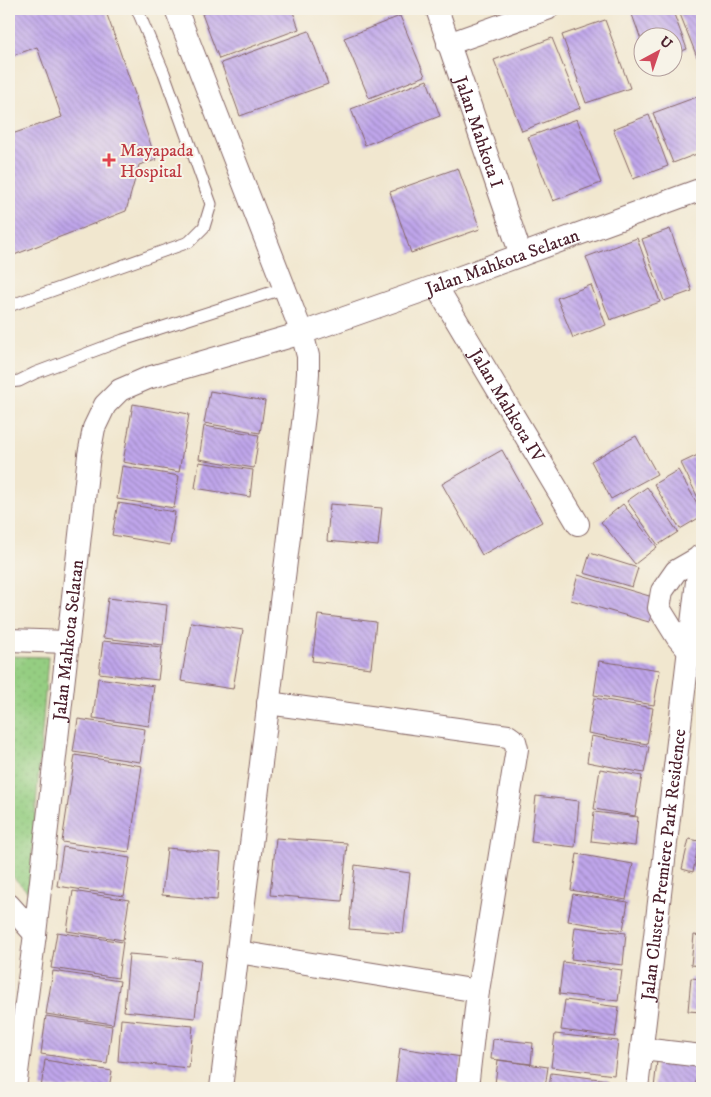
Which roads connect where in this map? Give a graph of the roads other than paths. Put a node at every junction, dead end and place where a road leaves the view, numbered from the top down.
1 (137, 9) edge
2 (176, 9) edge
3 (437, 9) edge
4 (547, 9) edge
5 (448, 44) junction
6 (700, 196) edge
7 (521, 255) junction
8 (436, 286) junction
9 (285, 288) junction
10 (9, 306) edge
11 (302, 333) junction
12 (9, 382) edge
13 (578, 524) dead end
14 (701, 556) edge
15 (9, 640) edge
16 (68, 642) junction
17 (689, 651) junction
18 (268, 703) junction
19 (9, 906) edge
20 (36, 934) junction
21 (238, 952) junction
22 (478, 990) junction
23 (642, 1049) junction
24 (702, 1056) edge
25 (14, 1088) edge
26 (221, 1088) edge
27 (467, 1088) edge
28 (637, 1088) edge

1 - 10 lane
2 - 9 street
3 - 5 street, Jalan Mahkota I
4 - 5 street
5 - 7 street, Jalan Mahkota I
6 - 7 street, Jalan Mahkota Selatan
7 - 8 street, Jalan Mahkota Selatan
8 - 11 street, Jalan Mahkota Selatan
8 - 13 street, Jalan Mahkota IV
9 - 11 street
9 - 12 lane
11 - 16 street, Jalan Mahkota Selatan
11 - 18 street
14 - 17 street, Jalan Cluster Premiere Park Residence
14 - 17 street, Jalan Cluster Premiere Park Residence
15 - 16 street
16 - 20 street, Jalan Mahkota Selatan
17 - 23 street, Jalan Cluster Premiere Park Residence
18 - 21 street
18 - 22 street
19 - 20 street
20 - 25 street, Jalan Mahkota Selatan
21 - 22 street
21 - 26 street
22 - 27 street
23 - 24 street
23 - 28 street, Jalan Cluster Premiere Park Residence

